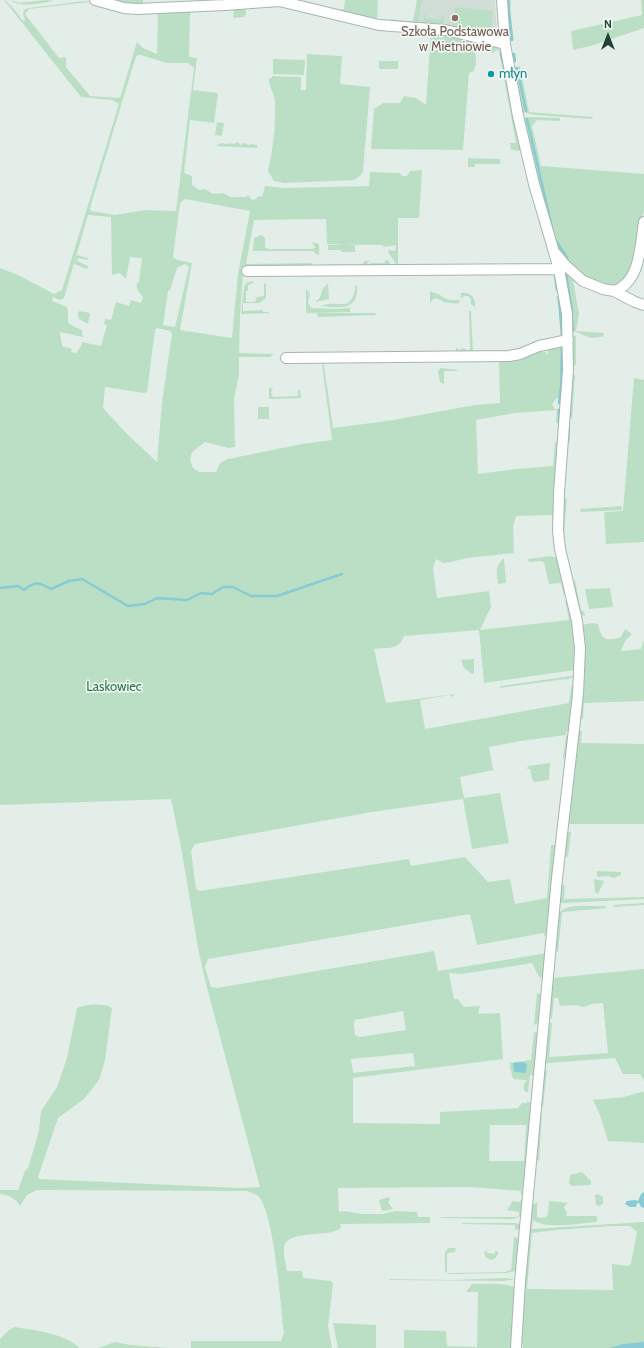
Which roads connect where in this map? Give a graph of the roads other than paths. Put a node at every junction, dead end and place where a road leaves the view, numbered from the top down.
1 (95, 0) edge
2 (502, 0) edge
3 (505, 44) junction
4 (644, 222) edge
5 (554, 251) junction
6 (559, 269) junction
7 (247, 271) dead end
8 (614, 290) junction
9 (644, 306) edge
10 (568, 340) junction
11 (286, 358) dead end
12 (516, 1348) edge

1 - 3 street
2 - 3 street
3 - 5 street
4 - 8 street
5 - 6 street
5 - 8 street
6 - 7 street
6 - 10 street
8 - 9 street
10 - 11 street
10 - 12 street

